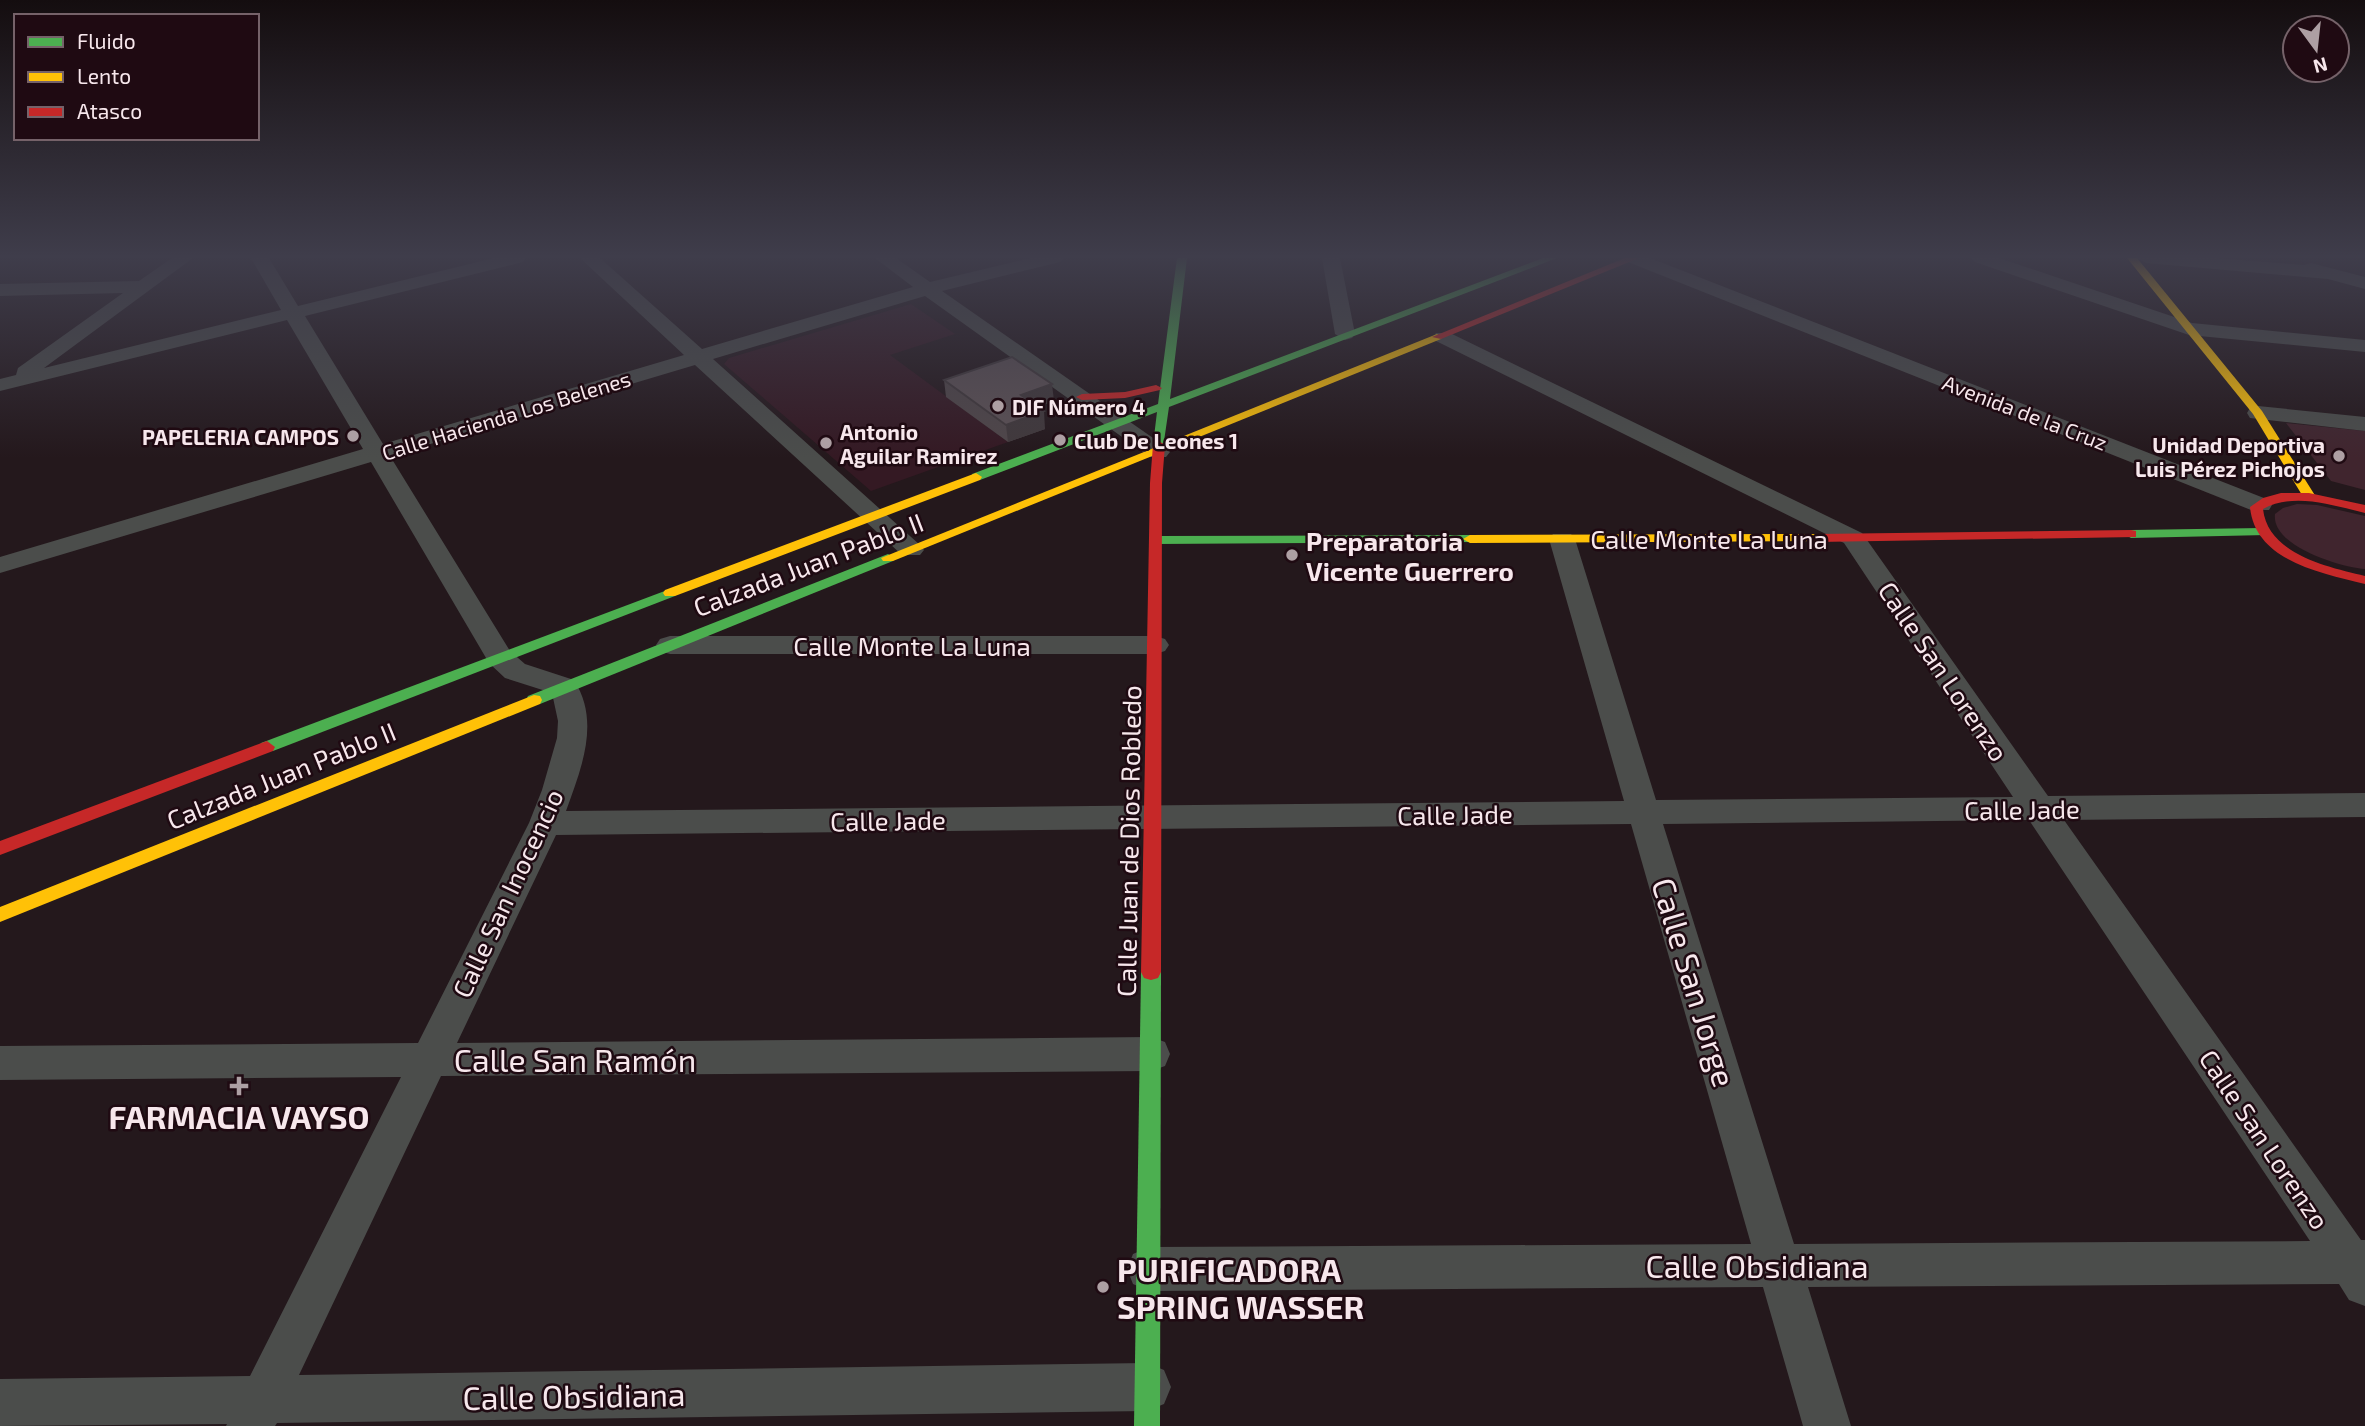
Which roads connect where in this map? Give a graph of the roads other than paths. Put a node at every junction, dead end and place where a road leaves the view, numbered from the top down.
1 (92, 325) edge
2 (246, 325) edge
3 (299, 325) edge
4 (662, 325) edge
5 (809, 325) edge
6 (981, 325) edge
7 (1173, 325) edge
8 (1343, 325) edge
9 (1371, 325) edge
10 (1473, 325) edge
11 (1803, 325) edge
12 (2176, 325) edge
13 (2185, 325) edge
14 (2189, 329) junction
15 (1345, 334) junction
16 (1443, 337) junction
17 (2365, 346) edge
18 (699, 358) junction
19 (4, 386) edge
20 (1165, 386) junction
21 (1082, 397) junction
22 (1163, 405) junction
23 (2258, 413) junction
24 (1116, 422) junction
25 (2365, 424) edge
26 (1158, 452) junction
27 (379, 453) junction
28 (2309, 497) junction
29 (2260, 505) junction
30 (2365, 509) edge
31 (872, 515) junction
32 (2262, 532) junction
33 (1853, 538) junction
34 (1562, 539) junction
35 (1156, 540) junction
36 (911, 550) junction
37 (0, 565) edge
38 (2365, 580) edge
39 (670, 645) junction
40 (1155, 645) junction
41 (499, 657) junction
42 (564, 687) junction
43 (2365, 805) edge
44 (2038, 808) junction
45 (1644, 813) junction
46 (1153, 817) junction
47 (545, 823) junction
48 (0, 848) edge
49 (0, 915) edge
50 (1151, 1054) junction
51 (428, 1060) junction
52 (0, 1063) edge
53 (1779, 1265) junction
54 (1149, 1269) junction
55 (2360, 1269) edge
56 (0, 1403) edge
57 (1147, 1407) edge
58 (257, 1413) edge
59 (1827, 1426) edge

1 - 19 street
2 - 19 street
3 - 27 street
4 - 18 street
5 - 18 street, Calle Hacienda Los Belenes
6 - 21 street
7 - 20 main road, Calle Juan de Dios Robledo
8 - 15 street
9 - 15 main road, Calzada Juan Pablo II
10 - 16 main road, Calzada Juan Pablo II
11 - 29 street, Avenida de la Cruz
12 - 14 street
13 - 14 main road
14 - 17 street
14 - 23 main road
15 - 22 main road, Calzada Juan Pablo II
16 - 26 main road, Calzada Juan Pablo II
16 - 33 street, Calle San Lorenzo
18 - 27 street, Calle Hacienda Los Belenes
18 - 31 street
20 - 21 main road
20 - 22 main road, Calle Juan de Dios Robledo
21 - 24 street
22 - 24 main road, Calzada Juan Pablo II
22 - 26 main road, Calle Juan de Dios Robledo
23 - 25 street
23 - 28 main road
24 - 26 street
24 - 31 main road, Calzada Juan Pablo II
26 - 35 main road, Calle Juan de Dios Robledo
26 - 36 main road, Calzada Juan Pablo II
27 - 37 street, Calle Hacienda Los Belenes
27 - 41 street
28 - 29 main road
28 - 30 main road
29 - 32 main road
31 - 36 street
31 - 41 main road, Calzada Juan Pablo II
32 - 33 main road, Calle Monte La Luna
32 - 38 main road
33 - 34 main road, Calle Monte La Luna
33 - 44 street, Calle San Lorenzo
34 - 35 main road, Calle Monte La Luna
34 - 45 street, Calle San Jorge
35 - 40 main road, Calle Juan de Dios Robledo
36 - 39 main road, Calzada Juan Pablo II
39 - 40 street, Calle Monte La Luna
39 - 42 main road, Calzada Juan Pablo II
40 - 46 main road, Calle Juan de Dios Robledo
41 - 42 street
41 - 48 main road, Calzada Juan Pablo II
42 - 47 street, Calle San Inocencio
42 - 49 main road, Calzada Juan Pablo II
43 - 44 street, Calle Jade
44 - 45 street, Calle Jade
44 - 55 street, Calle San Lorenzo
45 - 46 street, Calle Jade
45 - 53 street, Calle San Jorge
46 - 47 street, Calle Jade
46 - 50 main road, Calle Juan de Dios Robledo
47 - 51 street, Calle San Inocencio
50 - 51 street, Calle San Ramón
50 - 54 main road, Calle Juan de Dios Robledo
51 - 52 street, Calle San Ramón
51 - 58 street, Calle San Inocencio
53 - 54 street, Calle Obsidiana
53 - 55 street, Calle Obsidiana
53 - 59 street, Calle San Jorge
54 - 57 main road, Calle Juan de Dios Robledo
56 - 58 street, Calle Obsidiana
57 - 58 street, Calle Obsidiana

